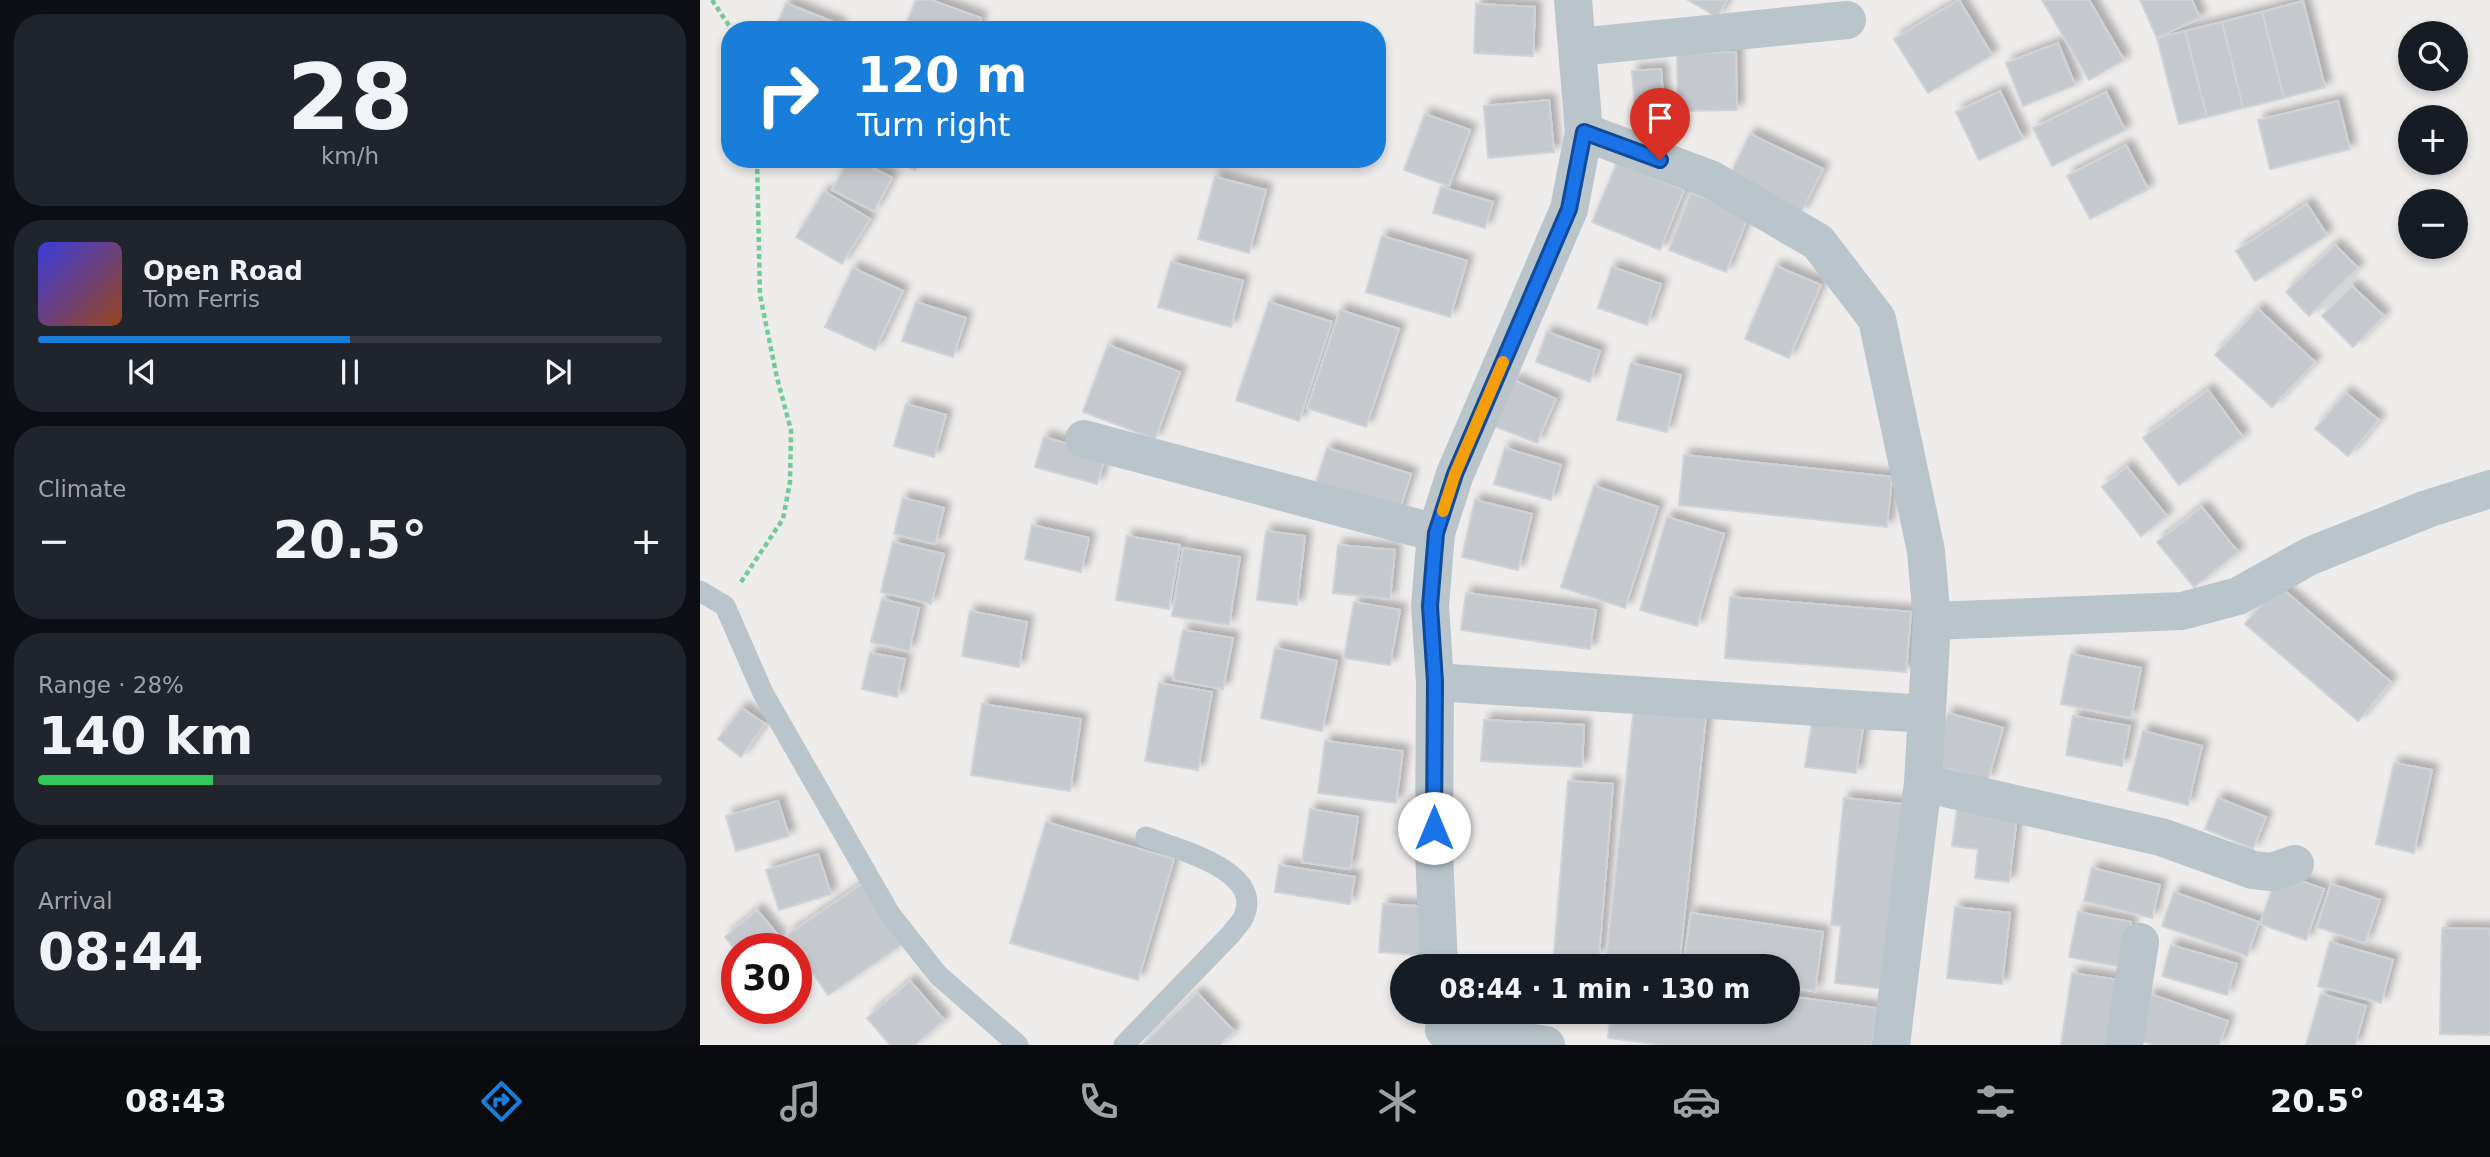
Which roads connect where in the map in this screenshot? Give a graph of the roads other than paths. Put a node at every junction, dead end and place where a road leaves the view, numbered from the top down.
1 (1573, 0) edge
2 (1847, 20) dead end
3 (1578, 47) junction
4 (1584, 132) junction
5 (1084, 439) dead end
6 (2490, 489) edge
7 (1436, 533) junction
8 (700, 591) edge
9 (1933, 621) junction
10 (1435, 682) junction
11 (1926, 714) junction
12 (1923, 783) junction
13 (1146, 837) dead end
14 (2295, 864) dead end
15 (2140, 942) dead end
16 (1438, 954) edge
17 (1442, 1029) edge
18 (1018, 1045) edge
19 (1124, 1045) edge
20 (1546, 1045) edge
21 (1891, 1045) edge
22 (2124, 1045) edge

1 - 3 street
2 - 3 street
3 - 4 street
4 - 7 street
4 - 9 street
5 - 7 street
6 - 9 street
7 - 10 street
8 - 18 lane
9 - 11 street
10 - 11 street
10 - 16 street
11 - 12 street
12 - 14 street
12 - 21 street
13 - 19 lane
15 - 22 street
17 - 20 street

